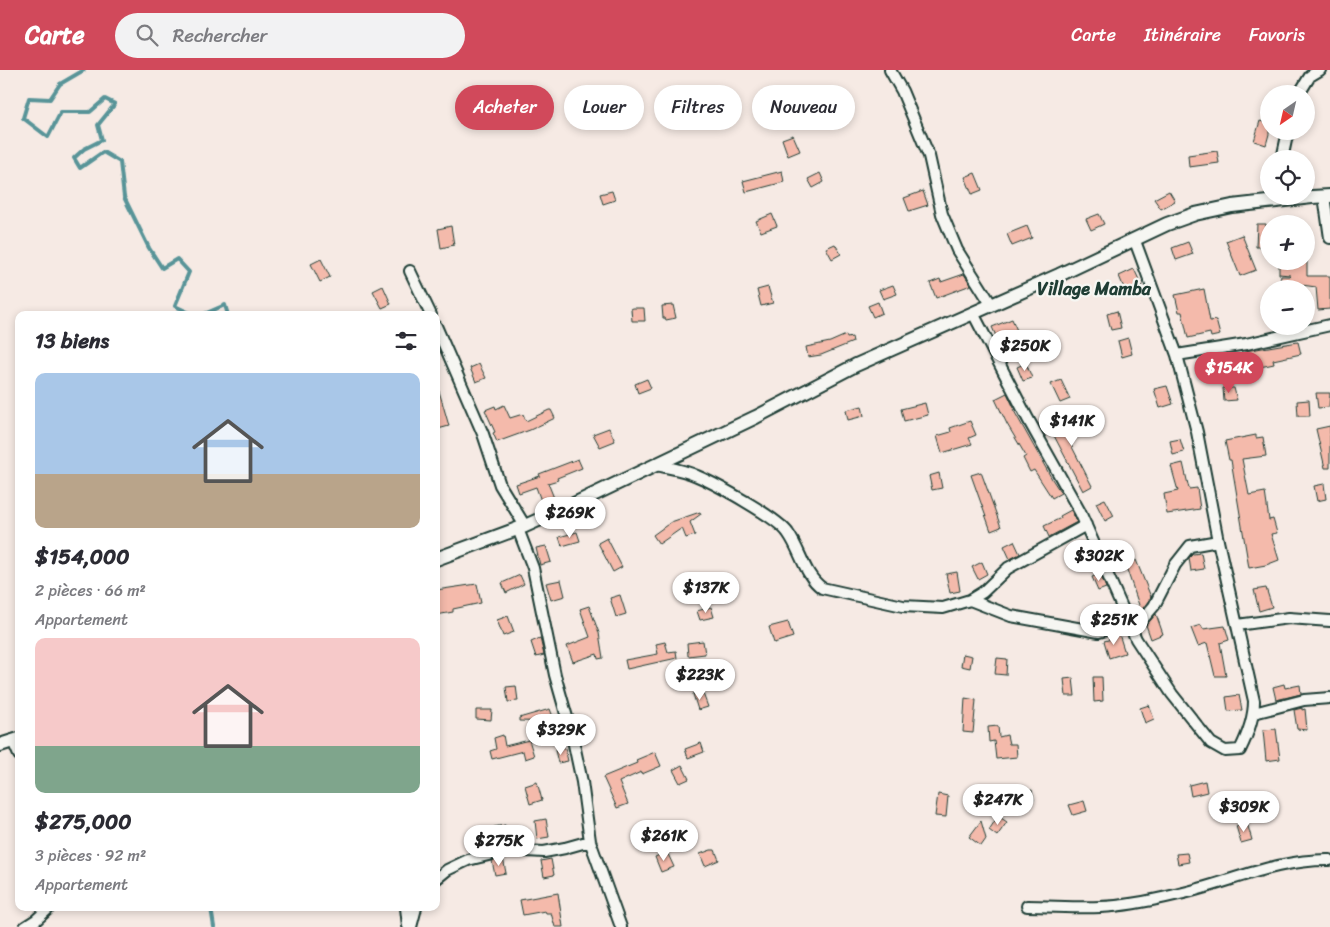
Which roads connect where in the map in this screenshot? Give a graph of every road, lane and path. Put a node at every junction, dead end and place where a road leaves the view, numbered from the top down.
1 (890, 70) edge
2 (1320, 70) edge
3 (1304, 85) edge
4 (1327, 196) edge
5 (1260, 201) edge
6 (1328, 218) edge
7 (1330, 238) edge
8 (1135, 241) junction
9 (410, 271) dead end
10 (991, 304) junction
11 (429, 311) edge
12 (973, 313) junction
13 (1330, 325) edge
14 (440, 334) edge
15 (1177, 355) junction
16 (656, 465) junction
17 (1086, 525) junction
18 (522, 527) junction
19 (1218, 541) junction
20 (440, 558) edge
21 (970, 600) junction
22 (1330, 621) edge
23 (1129, 624) junction
24 (1237, 625) junction
25 (1330, 698) edge
26 (1254, 713) junction
27 (15, 740) edge
28 (0, 745) edge
29 (590, 841) junction
30 (1330, 860) edge
31 (440, 875) edge
32 (1027, 906) dead end
33 (46, 911) edge
34 (406, 911) edge
35 (415, 911) edge
36 (25, 927) edge
37 (409, 927) edge
38 (620, 927) edge

1 - 10 street
2 - 3 street
4 - 6 street
5 - 8 street
6 - 7 street
8 - 10 street
8 - 15 street
9 - 11 street
10 - 12 street
12 - 16 street
12 - 17 street
13 - 15 street
14 - 18 street
15 - 19 street
16 - 18 street
16 - 21 street
17 - 21 street
17 - 23 street
18 - 20 street
18 - 29 street
19 - 23 street
19 - 24 street
21 - 23 street
22 - 24 street
23 - 26 street
24 - 26 street
25 - 26 street
27 - 28 street
29 - 31 street
29 - 38 street
30 - 32 street
33 - 36 street
34 - 37 street
35 - 37 street

